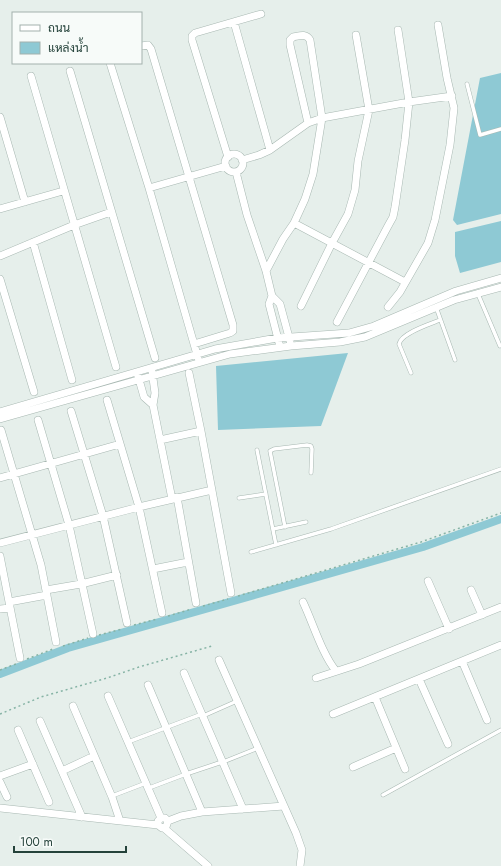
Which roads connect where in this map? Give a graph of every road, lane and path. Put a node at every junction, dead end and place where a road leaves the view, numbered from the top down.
1 (261, 14) dead end
2 (234, 22) junction
3 (438, 25) dead end
4 (398, 30) dead end
5 (356, 35) dead end
6 (142, 46) edge
7 (110, 64) edge
8 (70, 71) dead end
9 (31, 76) dead end
10 (467, 84) dead end
11 (452, 96) junction
12 (409, 102) junction
13 (369, 110) junction
14 (0, 117) edge
15 (322, 118) junction
16 (308, 123) junction
17 (501, 129) edge
18 (270, 150) junction
19 (228, 157) junction
20 (242, 160) junction
21 (226, 166) junction
22 (236, 172) junction
23 (189, 176) junction
24 (149, 188) junction
25 (64, 191) junction
26 (25, 202) junction
27 (0, 209) edge
28 (111, 212) junction
29 (294, 223) junction
30 (74, 225) junction
31 (33, 242) junction
32 (332, 243) junction
33 (0, 256) edge
34 (368, 262) junction
35 (266, 271) junction
36 (501, 278) edge
37 (0, 279) edge
38 (405, 282) junction
39 (501, 287) edge
40 (478, 293) junction
41 (272, 296) junction
42 (301, 306) dead end
43 (388, 307) dead end
44 (436, 307) junction
45 (440, 320) junction
46 (337, 322) dead end
47 (289, 337) junction
48 (277, 338) junction
49 (194, 344) junction
50 (291, 346) junction
51 (500, 346) dead end
52 (280, 347) junction
53 (197, 354) junction
54 (155, 358) dead end
55 (456, 360) dead end
56 (199, 362) junction
57 (116, 368) dead end
58 (152, 372) junction
59 (188, 373) dead end
60 (411, 373) dead end
61 (138, 376) junction
62 (72, 380) dead end
63 (34, 392) dead end
64 (78, 392) junction
65 (107, 400) dead end
66 (153, 405) junction
67 (71, 411) dead end
68 (0, 412) edge
69 (0, 419) edge
70 (38, 420) dead end
71 (1, 430) edge
72 (201, 431) junction
73 (160, 440) junction
74 (120, 444) junction
75 (256, 450) dead end
76 (84, 454) junction
77 (50, 464) junction
78 (501, 469) edge
79 (311, 473) dead end
80 (15, 475) junction
81 (0, 478) edge
82 (212, 490) junction
83 (266, 494) junction
84 (175, 498) junction
85 (239, 498) dead end
86 (140, 507) junction
87 (501, 513) edge
88 (103, 516) junction
89 (306, 522) dead end
90 (68, 525) junction
91 (285, 527) junction
92 (273, 529) junction
93 (32, 534) junction
94 (0, 543) edge
95 (276, 545) junction
96 (251, 552) dead end
97 (0, 556) edge
98 (188, 562) junction
99 (153, 569) junction
100 (117, 575) junction
101 (428, 581) dead end
102 (82, 584) junction
103 (470, 590) dead end
104 (46, 593) junction
105 (233, 596) junction
106 (303, 602) dead end
107 (10, 605) junction
108 (198, 606) junction
109 (501, 607) edge
110 (0, 609) edge
111 (482, 615) junction
112 (162, 616) junction
113 (128, 623) dead end
114 (449, 629) junction
115 (93, 636) junction
116 (56, 642) dead end
117 (501, 645) edge
118 (212, 646) dead end
119 (20, 658) dead end
120 (219, 660) dead end
121 (462, 661) junction
122 (0, 670) edge
123 (336, 671) junction
124 (184, 673) dead end
125 (316, 678) dead end
126 (419, 679) junction
127 (148, 685) dead end
128 (108, 696) dead end
129 (375, 697) junction
130 (238, 701) junction
131 (73, 706) dead end
132 (0, 714) edge
133 (333, 714) dead end
134 (202, 715) junction
135 (487, 720) dead end
136 (40, 721) dead end
137 (166, 727) junction
138 (18, 730) dead end
139 (501, 730) edge
140 (128, 742) junction
141 (448, 744) dead end
142 (258, 748) junction
143 (396, 748) junction
144 (94, 756) junction
145 (222, 762) junction
146 (33, 764) junction
147 (353, 767) dead end
148 (405, 769) dead end
149 (62, 770) junction
150 (186, 774) junction
151 (0, 776) edge
152 (0, 782) edge
153 (148, 786) junction
154 (383, 795) dead end
155 (112, 796) junction
156 (7, 797) dead end
157 (49, 802) dead end
158 (284, 806) junction
159 (0, 808) edge
160 (243, 809) junction
161 (202, 812) junction
162 (82, 817) junction
163 (120, 821) junction
164 (163, 823) junction
165 (208, 866) edge
166 (300, 866) edge

1 - 2 street
2 - 18 street
2 - 19 street
3 - 11 street
4 - 12 street
5 - 13 street
6 - 23 street
7 - 24 street
8 - 28 street
9 - 25 street
10 - 17 lane
11 - 12 street
11 - 38 street
12 - 13 street
12 - 34 street
13 - 15 street
13 - 32 street
14 - 26 street
15 - 16 street
15 - 16 street
15 - 29 street
16 - 18 street
18 - 20 street
19 - 20 street
19 - 21 street
20 - 22 street
21 - 22 street
21 - 23 street
22 - 35 street
23 - 24 street
23 - 49 street
24 - 49 street
25 - 26 street
25 - 30 street
26 - 27 street
28 - 30 street
28 - 54 street
29 - 32 street
29 - 35 street
30 - 31 street
30 - 57 street
31 - 33 street
31 - 62 street
32 - 34 street
32 - 42 street
34 - 38 street
34 - 46 street
35 - 41 street
36 - 47 street
37 - 63 street
38 - 43 street
39 - 40 street
40 - 44 street
40 - 51 lane
41 - 47 street
41 - 48 street
44 - 45 lane
44 - 50 street
45 - 55 lane
45 - 60 lane
47 - 48 street
47 - 50 street
48 - 52 street
48 - 53 street
49 - 53 street
50 - 52 street
52 - 56 street
53 - 56 street
53 - 58 street
56 - 58 street
58 - 61 street
58 - 66 street
59 - 72 street
61 - 64 street
61 - 66 street
64 - 68 street
64 - 69 street
65 - 74 street
66 - 73 street
67 - 76 street
70 - 77 street
71 - 80 street
72 - 73 street
72 - 82 street
73 - 84 street
74 - 76 street
74 - 86 street
75 - 83 lane
76 - 77 street
76 - 88 street
77 - 80 street
77 - 90 street
78 - 95 lane
79 - 91 lane
80 - 81 street
80 - 93 street
82 - 84 street
82 - 105 street
83 - 85 lane
83 - 92 lane
84 - 86 street
84 - 98 street
86 - 88 street
86 - 99 street
87 - 105 path
88 - 90 street
88 - 100 street
89 - 91 lane
90 - 93 street
90 - 102 street
91 - 92 lane
92 - 95 lane
93 - 94 street
93 - 104 street
95 - 96 lane
97 - 107 street
98 - 99 street
98 - 108 street
99 - 112 street
100 - 102 street
100 - 113 street
101 - 114 street
102 - 104 street
102 - 115 street
103 - 111 street
104 - 107 street
104 - 116 street
105 - 108 path
106 - 123 street
107 - 110 street
107 - 119 street
108 - 112 path
109 - 111 street
111 - 114 street
112 - 115 path
114 - 123 street
115 - 122 path
117 - 121 street
118 - 132 path
120 - 130 street
121 - 126 street
121 - 135 street
123 - 125 street
124 - 134 street
126 - 129 street
126 - 141 street
127 - 137 street
128 - 140 street
129 - 133 street
129 - 143 street
130 - 134 lane
130 - 142 street
131 - 144 street
134 - 137 lane
134 - 145 street
136 - 149 street
137 - 140 lane
137 - 150 street
138 - 146 street
139 - 154 lane
140 - 153 street
142 - 145 lane
142 - 158 street
143 - 147 street
143 - 148 street
144 - 149 street
144 - 155 street
145 - 150 lane
145 - 160 street
146 - 151 street
146 - 157 street
149 - 162 street
150 - 153 lane
150 - 161 street
152 - 156 street
153 - 155 lane
153 - 164 street
155 - 163 street
158 - 160 street
158 - 166 street
159 - 162 street
160 - 161 street
161 - 164 street
162 - 163 street
163 - 164 street
164 - 165 street

